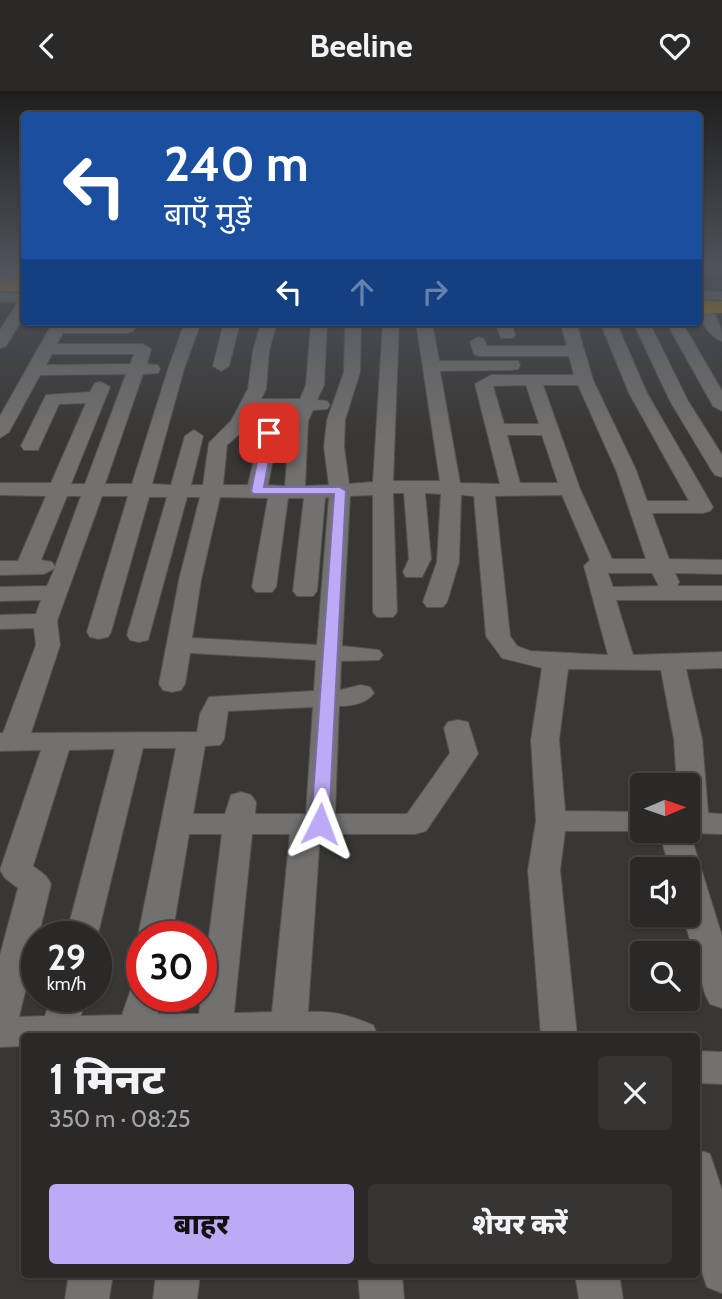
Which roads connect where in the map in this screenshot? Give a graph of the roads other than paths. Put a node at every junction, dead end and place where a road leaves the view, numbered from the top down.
1 (11, 325) edge
2 (59, 326) edge
3 (82, 326) edge
4 (191, 326) edge
5 (231, 326) edge
6 (268, 326) edge
7 (319, 326) edge
8 (353, 326) edge
9 (391, 326) edge
10 (425, 326) edge
11 (569, 326) edge
12 (610, 326) edge
13 (642, 326) edge
14 (676, 326) edge
15 (127, 328) dead end
16 (474, 333) edge
17 (0, 343) edge
18 (46, 349) junction
19 (221, 366) dead end
20 (430, 366) junction
21 (580, 366) junction
22 (136, 369) junction
23 (176, 369) junction
24 (34, 370) junction
25 (533, 380) junction
26 (99, 392) joint
27 (250, 404) junction
28 (306, 405) junction
29 (341, 405) junction
30 (722, 406) edge
31 (550, 429) junction
32 (496, 430) junction
33 (0, 432) edge
34 (269, 433) dead end
35 (194, 436) dead end
36 (0, 446) edge
37 (31, 446) junction
38 (77, 446) junction
39 (722, 471) edge
40 (414, 486) junction
41 (451, 487) junction
42 (383, 488) junction
43 (0, 489) edge
44 (59, 489) junction
45 (570, 489) junction
46 (93, 490) junction
47 (141, 490) junction
48 (180, 490) junction
49 (484, 490) junction
50 (512, 490) junction
51 (212, 491) junction
52 (287, 491) junction
53 (340, 491) junction
54 (638, 506) junction
55 (604, 566) junction
56 (660, 566) junction
57 (722, 566) edge
58 (27, 567) junction
59 (67, 567) junction
60 (0, 568) edge
61 (414, 572) dead end
62 (264, 587) dead end
63 (305, 591) dead end
64 (56, 593) junction
65 (617, 593) dead end
66 (674, 593) junction
67 (722, 593) edge
68 (0, 594) edge
69 (435, 603) dead end
70 (385, 612) dead end
71 (45, 621) junction
72 (0, 622) edge
73 (99, 632) dead end
74 (139, 635) dead end
75 (177, 645) junction
76 (328, 653) junction
77 (370, 655) dead end
78 (722, 660) edge
79 (556, 661) junction
80 (622, 661) junction
81 (672, 661) junction
82 (172, 684) dead end
83 (361, 693) dead end
84 (326, 698) junction
85 (458, 728) dead end
86 (210, 739) dead end
87 (131, 740) junction
88 (58, 741) junction
89 (7, 742) edge
90 (690, 773) edge
91 (239, 814) junction
92 (551, 821) junction
93 (630, 822) edge
94 (176, 824) junction
95 (312, 828) junction
96 (700, 900) edge
97 (87, 921) edge
98 (158, 921) edge
99 (713, 928) edge
100 (722, 994) edge
101 (64, 1012) edge
102 (139, 1020) edge
103 (0, 1022) edge
104 (289, 1027) junction
105 (59, 1031) junction
106 (210, 1031) edge
107 (0, 1032) edge
108 (353, 1033) edge
109 (559, 1033) edge
110 (700, 1067) edge
111 (722, 1068) edge
112 (700, 1183) edge
113 (722, 1272) edge
114 (90, 1278) edge
115 (177, 1278) edge
116 (380, 1278) edge
117 (598, 1278) edge
118 (87, 1299) edge
119 (174, 1299) edge
120 (382, 1299) edge
121 (601, 1299) edge

1 - 17 street
2 - 18 street
3 - 15 street
4 - 23 street
5 - 19 street
6 - 27 street
7 - 28 street
8 - 29 street
9 - 42 street
10 - 20 street
11 - 21 street
12 - 54 street
13 - 39 street
14 - 30 street
16 - 21 street
18 - 22 street
18 - 24 street
20 - 21 street
20 - 41 street
21 - 25 street
21 - 54 street
22 - 23 street
22 - 24 street
22 - 46 street
23 - 47 street
24 - 33 street
25 - 31 street
25 - 32 street
26 - 37 street
26 - 38 street
27 - 28 street
27 - 51 street
28 - 29 street
28 - 52 street
29 - 53 street
31 - 32 street
31 - 45 street
32 - 50 street
34 - 52 street
35 - 48 street
36 - 37 street
37 - 38 street
38 - 44 street
40 - 41 street
40 - 42 street
40 - 61 street
41 - 49 street
41 - 69 street
42 - 53 street
42 - 70 street
43 - 44 street
44 - 46 street
44 - 58 street
45 - 50 street
45 - 55 street
46 - 47 street
46 - 59 street
47 - 48 street
47 - 73 street
48 - 51 street
48 - 74 street
49 - 50 street
49 - 79 street
51 - 52 street
51 - 75 street
52 - 53 street
52 - 62 street
52 - 63 street
53 - 76 street
54 - 56 street
55 - 56 street
55 - 80 street
56 - 57 street
56 - 66 street
58 - 59 street
58 - 60 street
59 - 64 street
64 - 68 street
64 - 71 street
65 - 66 street
66 - 67 street
71 - 72 street
71 - 89 street
75 - 76 street
75 - 82 street
76 - 77 street
76 - 84 street
78 - 81 street
79 - 80 street
79 - 92 street
80 - 81 street
81 - 90 street
83 - 84 street
84 - 86 street
84 - 95 street
85 - 95 street
87 - 88 street
87 - 94 street
87 - 97 street
88 - 89 street
88 - 103 street
91 - 94 street
91 - 95 street
91 - 106 street
92 - 93 street
92 - 109 street
94 - 98 street
95 - 104 street
96 - 99 street
99 - 100 street
101 - 105 street
102 - 105 street
102 - 106 street
104 - 106 street
104 - 108 street
105 - 107 street
110 - 111 street
112 - 113 street
114 - 118 street
115 - 119 street
116 - 120 street
117 - 121 street

